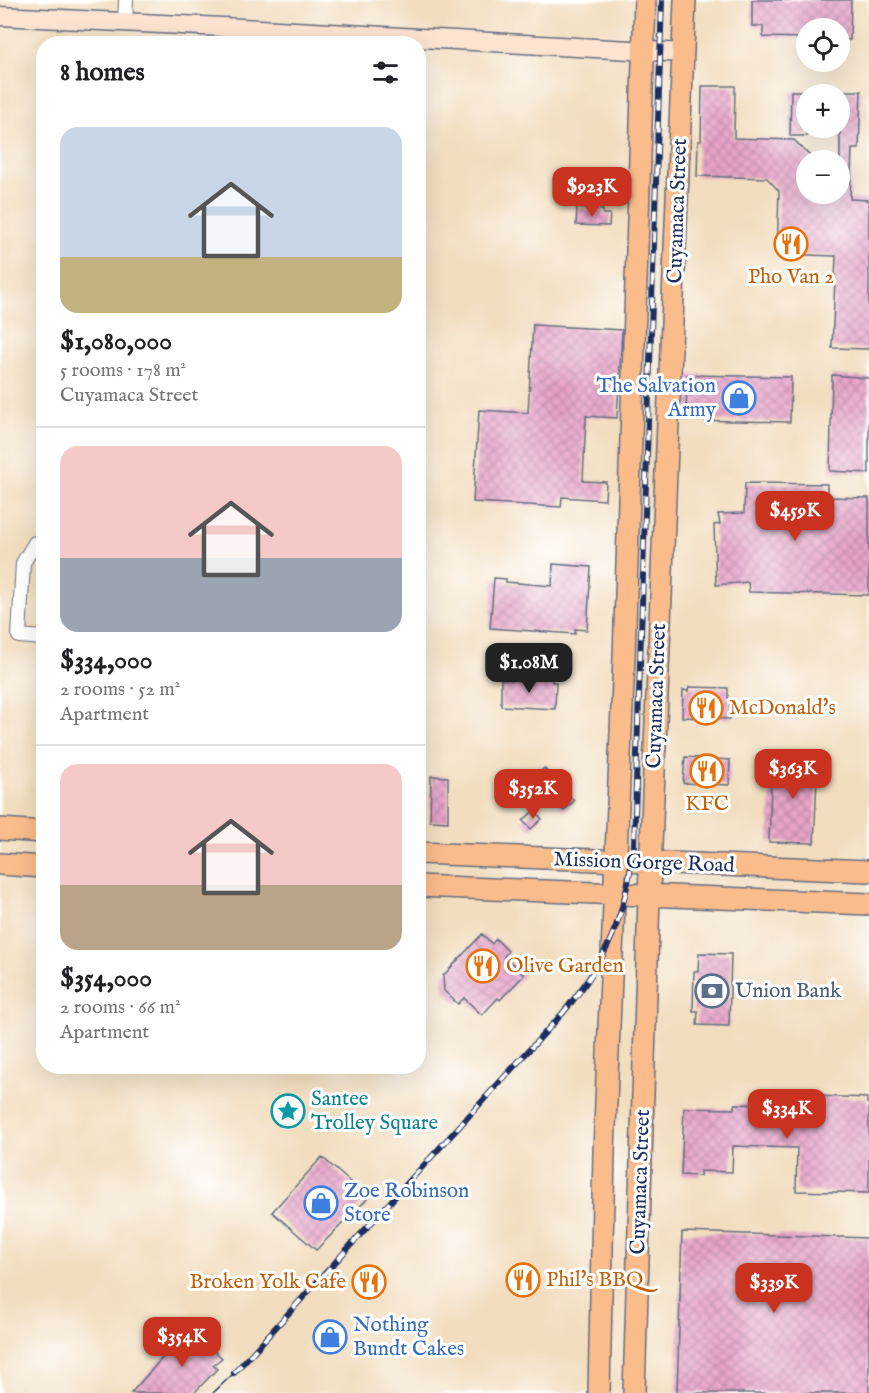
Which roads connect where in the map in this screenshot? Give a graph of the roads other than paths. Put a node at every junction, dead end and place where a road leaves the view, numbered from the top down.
1 (126, 0) edge
2 (645, 0) edge
3 (685, 0) edge
4 (0, 16) edge
5 (125, 22) junction
6 (242, 35) edge
7 (267, 36) edge
8 (426, 42) edge
9 (644, 51) junction
10 (684, 53) junction
11 (35, 543) dead end
12 (36, 637) edge
13 (0, 829) edge
14 (36, 831) edge
15 (426, 853) edge
16 (615, 862) junction
17 (0, 864) edge
18 (650, 864) junction
19 (36, 866) edge
20 (869, 872) edge
21 (426, 886) edge
22 (614, 895) junction
23 (649, 896) junction
24 (869, 904) edge
25 (599, 1393) edge
26 (634, 1393) edge

1 - 5 street
2 - 9 main road, Cuyamaca Street
3 - 10 main road, Cuyamaca Street
4 - 5 street
5 - 6 street
6 - 7 street
8 - 9 street
9 - 10 street
9 - 16 main road, Cuyamaca Street
10 - 18 main road, Cuyamaca Street
11 - 12 street
13 - 14 main road
15 - 16 main road, Mission Gorge Road
16 - 18 main road, Mission Gorge Road
16 - 22 main road, Cuyamaca Street
17 - 19 main road
18 - 20 main road, Mission Gorge Road
18 - 23 main road, Cuyamaca Street
21 - 22 main road, Mission Gorge Road
22 - 23 main road, Mission Gorge Road
22 - 25 main road, Cuyamaca Street
23 - 24 main road, Mission Gorge Road
23 - 26 main road, Cuyamaca Street

